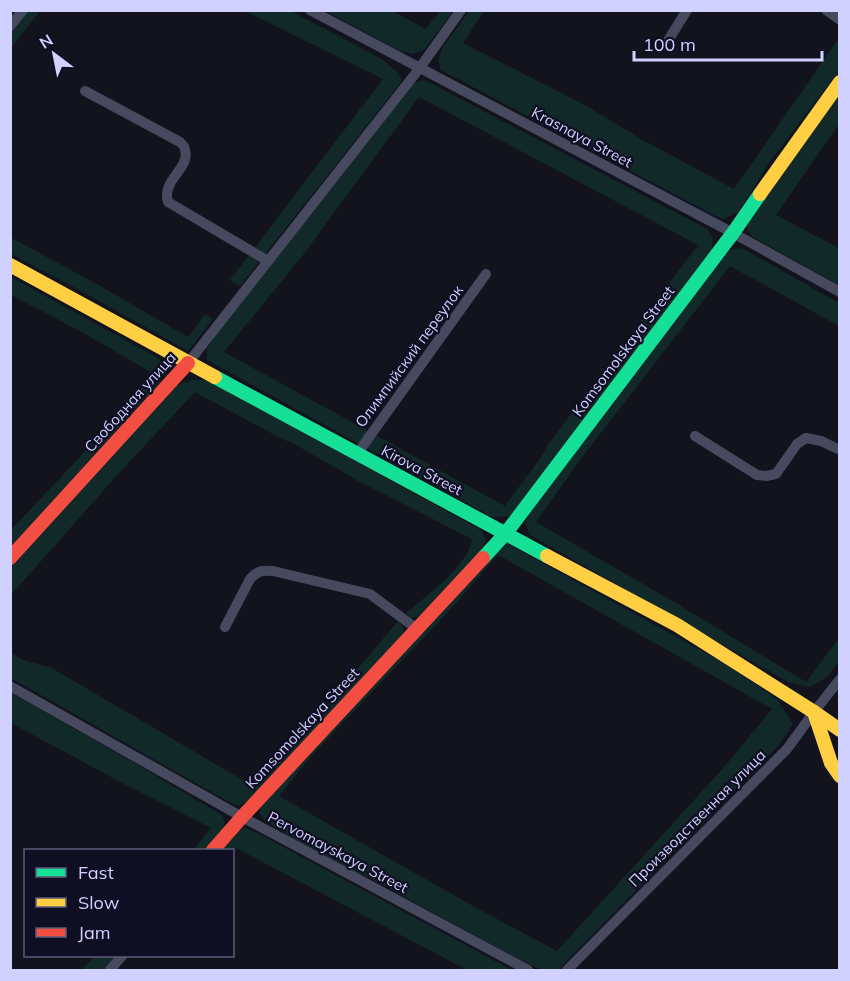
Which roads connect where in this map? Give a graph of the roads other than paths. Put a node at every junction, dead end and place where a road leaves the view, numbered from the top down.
1 (23, 10) edge
2 (310, 10) edge
3 (461, 10) edge
4 (687, 10) edge
5 (826, 10) edge
6 (840, 20) edge
7 (10, 26) edge
8 (669, 39) dead end
9 (419, 69) junction
10 (840, 82) edge
11 (86, 91) dead end
12 (733, 233) junction
13 (267, 261) junction
14 (10, 265) edge
15 (486, 274) dead end
16 (840, 292) edge
17 (188, 363) junction
18 (695, 436) dead end
19 (840, 450) edge
20 (357, 454) junction
21 (506, 533) junction
22 (10, 558) edge
23 (225, 627) dead end
24 (417, 629) junction
25 (840, 679) edge
26 (10, 686) edge
27 (814, 712) junction
28 (840, 730) edge
29 (840, 744) edge
30 (831, 763) junction
31 (840, 776) edge
32 (242, 817) junction
33 (214, 849) edge
34 (122, 957) edge
35 (110, 970) edge
36 (528, 970) edge
37 (567, 970) edge

1 - 7 street
2 - 9 street, Krasnaya Street
3 - 9 street, Свободная улица
4 - 8 street
5 - 6 street
9 - 12 street, Krasnaya Street
9 - 13 street, Свободная улица
10 - 12 street, Komsomolskaya Street
11 - 13 street
12 - 16 street, Krasnaya Street
12 - 21 street, Komsomolskaya Street
13 - 17 street, Свободная улица
14 - 17 street, Kirova Street
15 - 20 street, Олимпийский переулок
17 - 20 street, Kirova Street
17 - 22 street, Свободная улица
18 - 19 street
20 - 21 street, Kirova Street
21 - 24 street, Komsomolskaya Street
21 - 27 street, Kirova Street
23 - 24 street
24 - 32 street, Komsomolskaya Street
25 - 27 street, Производственная улица
26 - 32 street, Pervomayskaya Street
27 - 28 street, Kirova Street
27 - 30 street
27 - 37 street, Производственная улица
29 - 30 street
30 - 31 street
32 - 33 street, Komsomolskaya Street
32 - 36 street, Pervomayskaya Street
34 - 35 street

